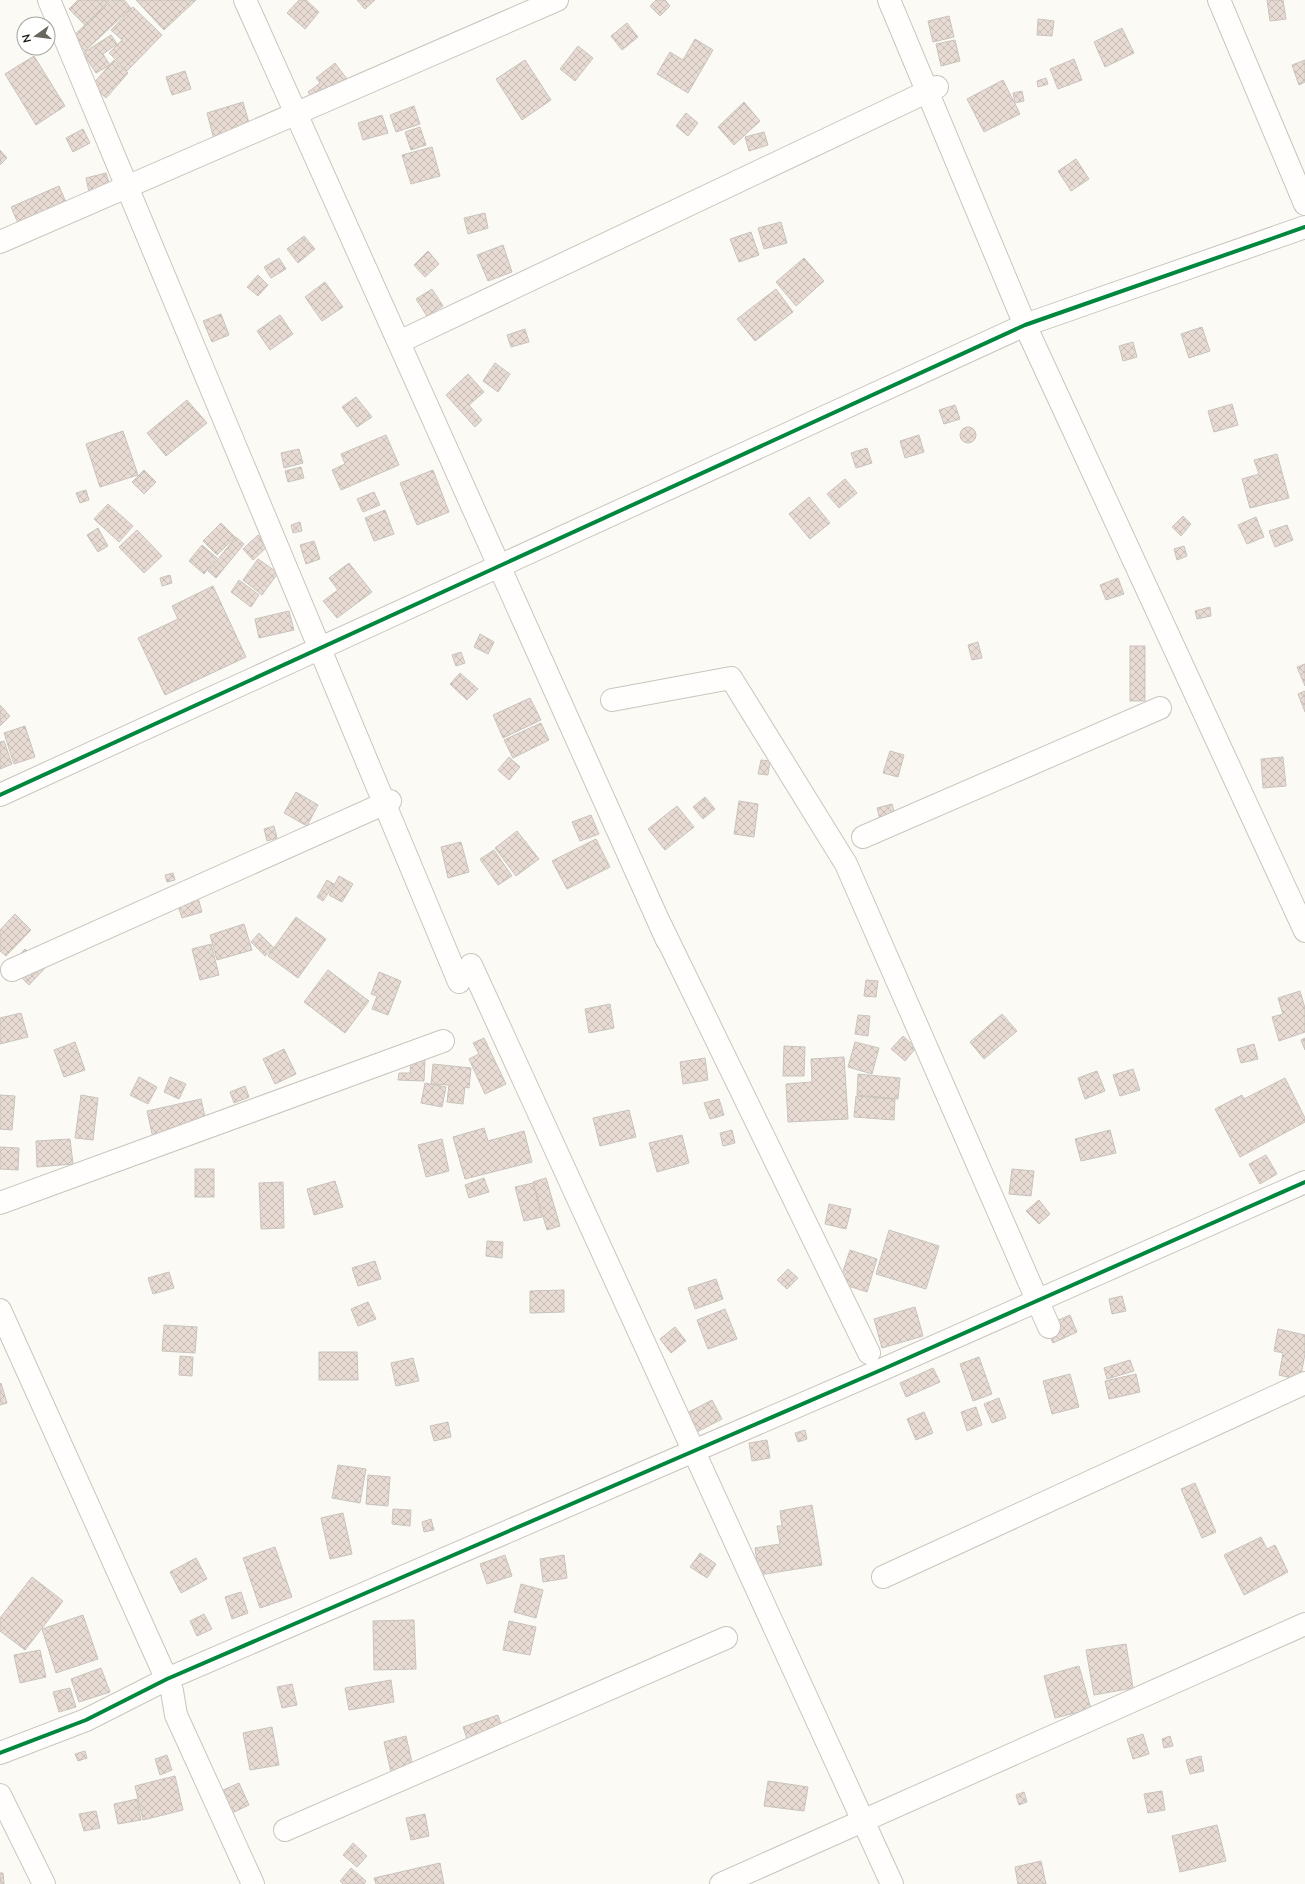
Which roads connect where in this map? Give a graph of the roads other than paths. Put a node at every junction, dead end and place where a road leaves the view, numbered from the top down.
1 (49, 0) edge
2 (245, 0) edge
3 (557, 0) edge
4 (889, 0) edge
5 (1219, 0) edge
6 (936, 87) dead end
7 (1305, 204) edge
8 (1305, 227) edge
9 (0, 242) edge
10 (1025, 325) junction
11 (399, 342) junction
12 (612, 700) dead end
13 (1160, 708) dead end
14 (0, 795) edge
15 (390, 801) dead end
16 (862, 837) dead end
17 (656, 916) junction
18 (1305, 931) edge
19 (667, 940) dead end
20 (12, 970) dead end
21 (443, 1041) dead end
22 (1305, 1182) edge
23 (0, 1203) edge
24 (0, 1310) edge
25 (1048, 1327) dead end
26 (869, 1353) dead end
27 (1305, 1383) edge
28 (883, 1577) dead end
29 (1305, 1624) edge
30 (726, 1638) dead end
31 (166, 1679) junction
32 (0, 1753) edge
33 (0, 1795) edge
34 (285, 1830) dead end
35 (44, 1884) edge
36 (252, 1884) edge
37 (720, 1884) edge
38 (892, 1884) edge

1 - 38 street
2 - 11 street
3 - 9 street
4 - 10 street
5 - 7 street
6 - 11 street
8 - 10 street
10 - 14 street
10 - 18 street
11 - 17 street
12 - 25 street
13 - 16 street
15 - 20 street
17 - 19 street
17 - 26 street
21 - 23 street
22 - 31 street
24 - 31 street
27 - 28 street
29 - 37 street
30 - 34 street
31 - 32 street
31 - 36 street
33 - 35 street

